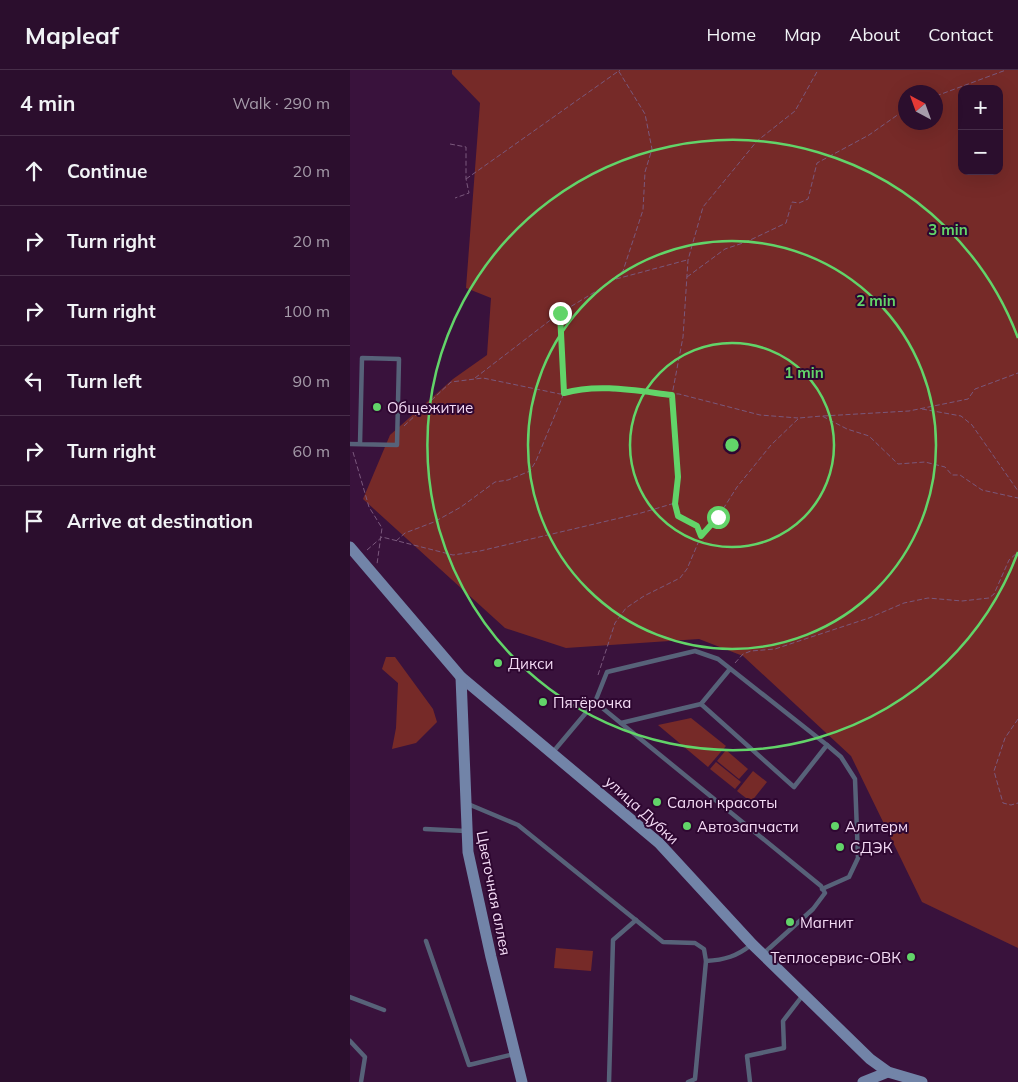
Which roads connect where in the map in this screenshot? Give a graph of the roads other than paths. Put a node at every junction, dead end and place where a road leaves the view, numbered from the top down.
1 (352, 444) edge
2 (360, 444) junction
3 (350, 547) edge
4 (730, 669) junction
5 (461, 677) junction
6 (595, 702) junction
7 (701, 704) junction
8 (621, 723) junction
9 (827, 745) junction
10 (552, 752) junction
11 (466, 803) junction
12 (425, 829) dead end
13 (466, 831) junction
14 (822, 888) junction
15 (636, 920) junction
16 (426, 942) dead end
17 (752, 944) junction
18 (763, 954) junction
19 (706, 960) junction
20 (803, 995) junction
21 (350, 998) edge
22 (384, 1010) dead end
23 (350, 1041) edge
24 (514, 1054) junction
25 (888, 1072) junction
26 (361, 1082) edge
27 (522, 1082) edge
28 (609, 1082) edge
29 (688, 1082) edge
30 (750, 1082) edge
31 (863, 1082) edge
32 (922, 1082) edge

1 - 2 lane
2 - 2 lane
3 - 5 street, улица Дубки
4 - 6 lane
4 - 7 lane
4 - 9 lane
5 - 10 street, улица Дубки
5 - 11 street, Цветочная аллея
6 - 8 lane
6 - 10 lane
7 - 8 lane
7 - 9 lane
8 - 14 lane
9 - 14 lane
10 - 17 street, улица Дубки
11 - 13 street, Цветочная аллея
11 - 15 lane
12 - 13 lane
13 - 24 street, Цветочная аллея
14 - 18 lane
15 - 19 lane
15 - 28 lane
16 - 24 lane
17 - 18 street, улица Дубки
17 - 19 lane
18 - 20 street, улица Дубки
19 - 29 lane
20 - 25 street, улица Дубки
20 - 30 lane
21 - 22 lane
23 - 26 lane
24 - 27 street, Цветочная аллея
25 - 31 street
25 - 32 street, улица Дубки

